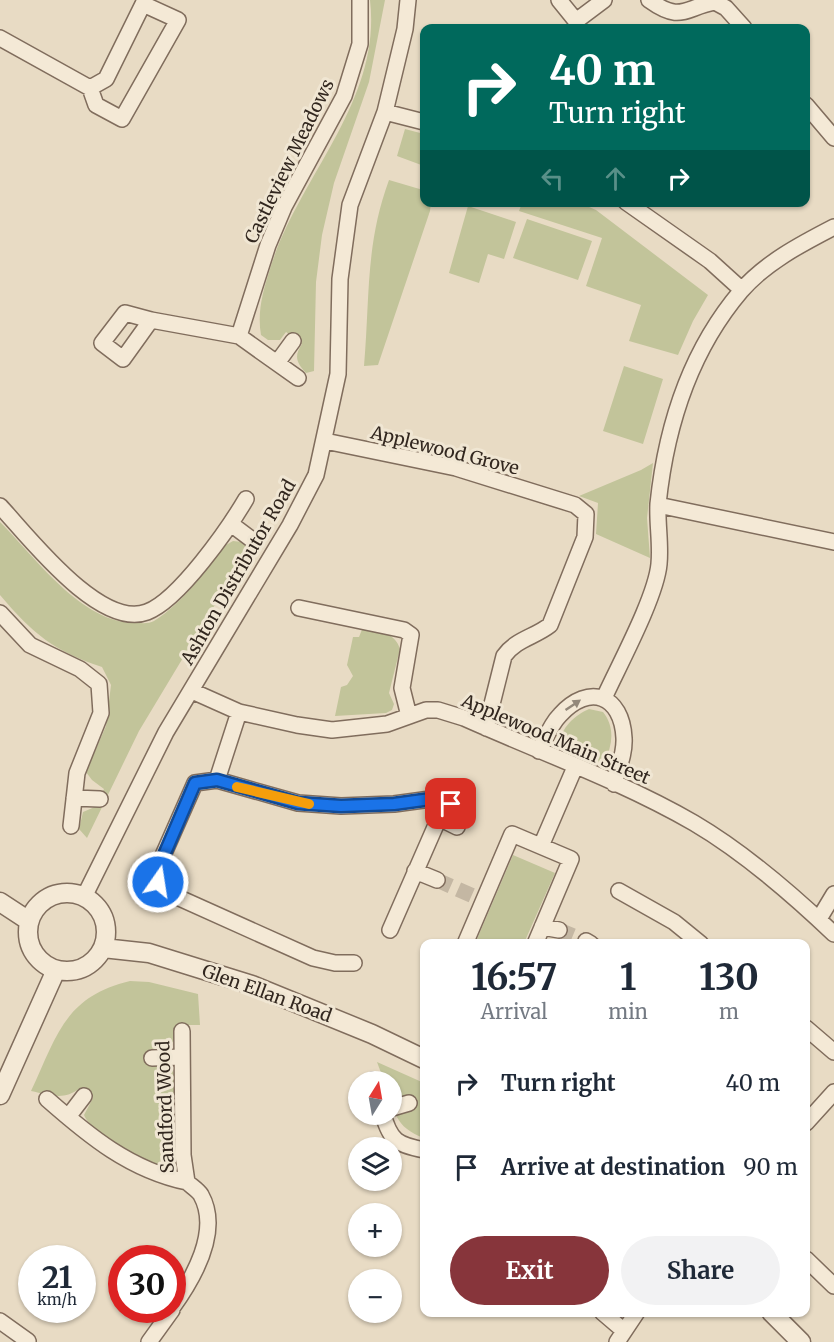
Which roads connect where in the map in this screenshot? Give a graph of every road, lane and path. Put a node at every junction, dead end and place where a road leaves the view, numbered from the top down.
1 (360, 0) edge
2 (408, 0) edge
3 (559, 0) edge
4 (604, 0) edge
5 (649, 0) edge
6 (575, 24) edge
7 (577, 24) edge
8 (737, 24) edge
9 (0, 38) edge
10 (90, 88) junction
11 (810, 110) edge
12 (385, 112) junction
13 (420, 121) edge
14 (834, 138) edge
15 (634, 207) edge
16 (834, 227) edge
17 (742, 290) junction
18 (151, 320) dead end
19 (239, 336) junction
20 (293, 341) dead end
21 (276, 363) junction
22 (298, 378) dead end
23 (325, 441) junction
24 (246, 499) dead end
25 (658, 505) junction
26 (0, 507) edge
27 (231, 524) junction
28 (251, 539) dead end
29 (834, 542) edge
30 (299, 608) dead end
31 (0, 613) edge
32 (192, 691) junction
33 (604, 698) junction
34 (239, 712) junction
35 (409, 716) junction
36 (486, 728) junction
37 (539, 752) junction
38 (575, 767) junction
39 (217, 780) junction
40 (614, 784) junction
41 (74, 798) junction
42 (100, 800) dead end
43 (464, 809) dead end
44 (71, 826) dead end
45 (457, 827) dead end
46 (541, 846) junction
47 (415, 871) junction
48 (437, 880) tunnel mouth
49 (619, 891) dead end
50 (834, 894) edge
51 (84, 897) junction
52 (0, 903) edge
53 (819, 919) junction
54 (29, 921) junction
55 (542, 927) junction
56 (390, 930) dead end
57 (559, 930) tunnel mouth
58 (834, 934) edge
59 (466, 939) edge
60 (537, 939) edge
61 (691, 939) edge
62 (103, 948) junction
63 (354, 963) dead end
64 (56, 970) junction
65 (182, 1031) dead end
66 (810, 1031) edge
67 (834, 1052) edge
68 (420, 1057) edge
69 (152, 1058) dead end
70 (182, 1058) junction
71 (834, 1092) edge
72 (0, 1095) edge
73 (84, 1096) dead end
74 (47, 1099) dead end
75 (408, 1103) dead end
76 (402, 1105) edge
77 (68, 1117) junction
78 (810, 1119) edge
79 (385, 1125) edge
80 (420, 1149) edge
81 (187, 1182) junction
82 (810, 1263) edge
83 (186, 1283) edge
84 (834, 1286) edge
85 (606, 1317) edge
86 (633, 1317) edge
87 (776, 1317) edge
88 (0, 1321) edge
89 (162, 1323) edge
90 (620, 1336) edge
91 (28, 1342) edge
92 (149, 1342) edge
93 (801, 1342) edge

1 - 19 street, Castleview Meadows
2 - 12 street, Ashton Distributor Road
3 - 6 street
4 - 7 street
5 - 8 street
9 - 10 street
10 - 10 street
11 - 14 street
12 - 13 street
12 - 23 street, Ashton Distributor Road
15 - 17 street
16 - 17 street
17 - 25 street
18 - 19 street
19 - 21 street
20 - 21 street
21 - 22 street
23 - 32 street, Ashton Distributor Road
23 - 36 street, Applewood Grove
24 - 27 street
25 - 29 street
25 - 33 street
26 - 27 street
27 - 28 street
30 - 35 street
31 - 41 street
32 - 34 street, Applewood Main Street
32 - 51 street, Ashton Distributor Road
37 -> 33 street
33 - 40 street
34 - 35 street, Applewood Main Street
34 - 39 street
35 - 36 street, Applewood Main Street
36 - 37 street, Applewood Main Street
37 - 38 street, Applewood Main Street
38 - 40 street, Applewood Main Street
38 - 46 street
39 - 43 street
39 - 63 street
40 - 53 street, Applewood Main Street
41 - 42 street
41 - 44 street
45 - 47 street
46 - 55 street
46 - 59 street
47 - 48 street
47 - 56 street
49 - 61 street
50 - 53 street
51 - 54 street
51 - 62 street
52 - 54 street
53 - 58 street, Applewood Main Street
54 - 64 street
55 - 57 street
55 - 60 street
62 - 64 street
62 - 68 street, Glen Ellan Road
64 - 72 street
65 - 70 street, Sandford Wood
66 - 67 street
69 - 70 street
70 - 81 street, Sandford Wood
71 - 78 street
73 - 77 street
74 - 77 street, Sandford Wood
75 - 76 street
77 - 81 street, Sandford Wood
79 - 80 street
81 - 83 street, Sandford Wood
82 - 84 street
85 - 90 street
86 - 90 street
87 - 93 street
88 - 91 street
89 - 92 street, Sandford Wood

